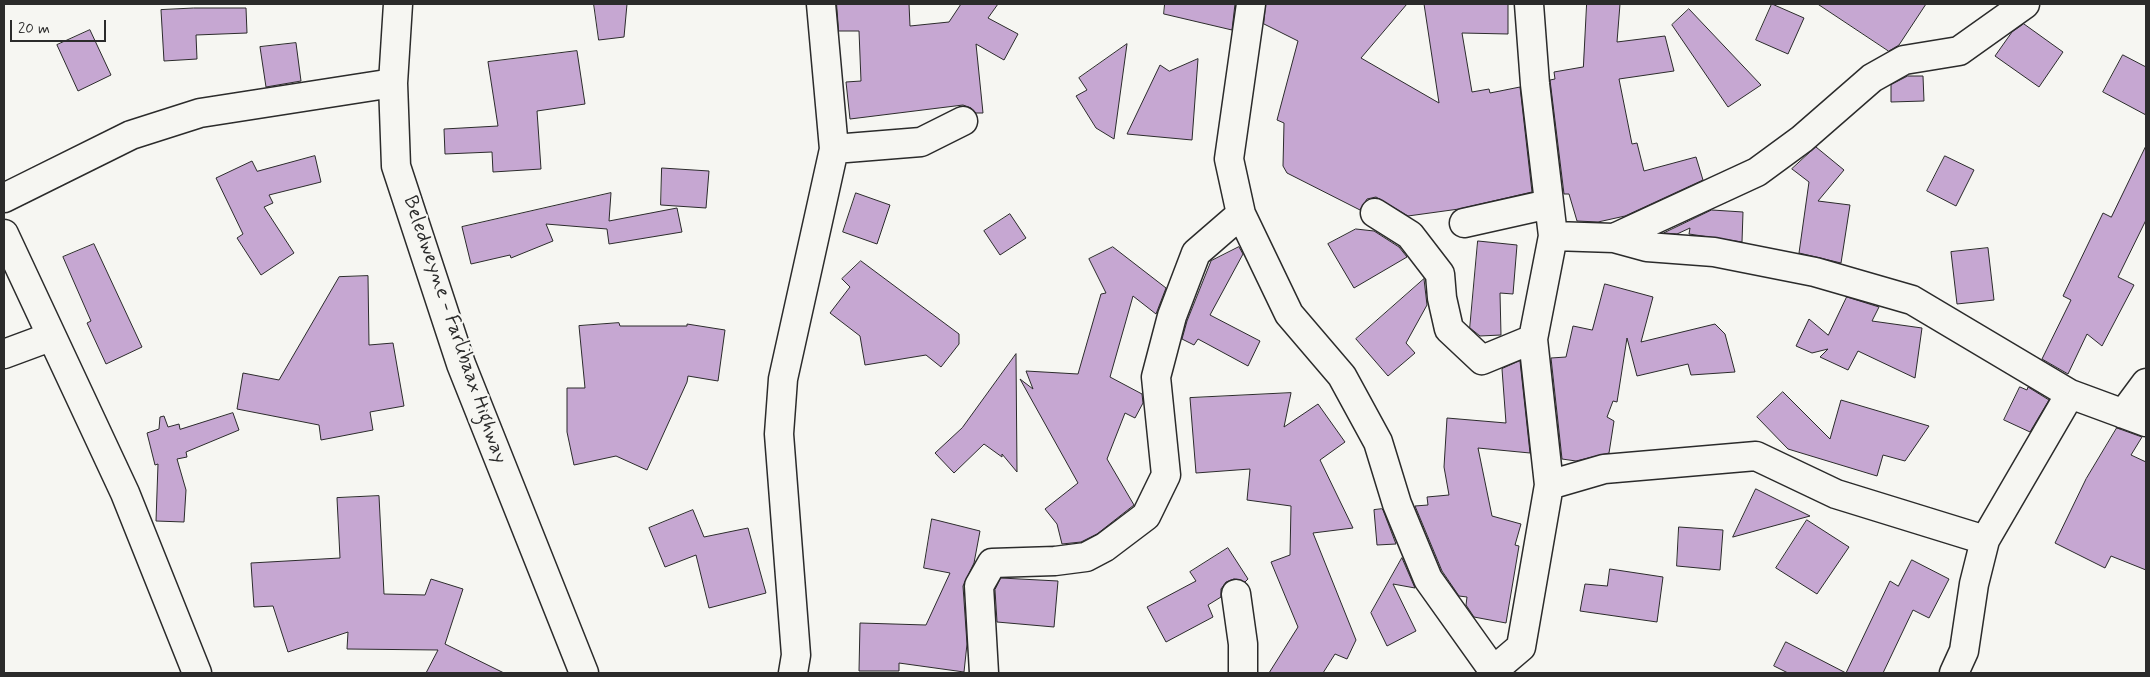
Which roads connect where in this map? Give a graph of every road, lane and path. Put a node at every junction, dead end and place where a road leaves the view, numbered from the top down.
1 (821, 4) edge
2 (1251, 4) edge
3 (1529, 4) edge
4 (2026, 4) edge
5 (402, 5) edge
6 (393, 83) junction
7 (963, 121) dead end
8 (834, 149) junction
9 (4, 198) edge
10 (1549, 204) junction
11 (1375, 213) dead end
12 (1242, 214) junction
13 (1464, 223) dead end
14 (4, 234) edge
15 (1553, 236) junction
16 (1614, 238) junction
17 (50, 337) junction
18 (1533, 339) junction
19 (4, 354) edge
20 (2146, 383) edge
21 (2070, 394) junction
22 (2135, 418) edge
23 (1549, 485) junction
24 (1985, 540) junction
25 (1236, 594) dead end
26 (1494, 672) edge
27 (197, 673) edge
28 (584, 673) edge
29 (793, 673) edge
30 (984, 673) edge
31 (1243, 673) edge
32 (1954, 673) edge

1 - 8 street
2 - 12 street
3 - 10 street
4 - 16 street
5 - 6 street, Beledweyne - Farlibaax Highway
6 - 9 street
6 - 28 street, Beledweyne - Farlibaax Highway
7 - 8 street
8 - 29 street
10 - 13 street
10 - 15 street
11 - 18 street
12 - 26 street
12 - 30 street
14 - 17 street
15 - 16 street
15 - 18 street
16 - 21 street
17 - 19 street
17 - 27 street
18 - 23 street
20 - 22 street
21 - 22 street
21 - 24 street
23 - 24 street
23 - 26 street
24 - 32 street
25 - 31 street

